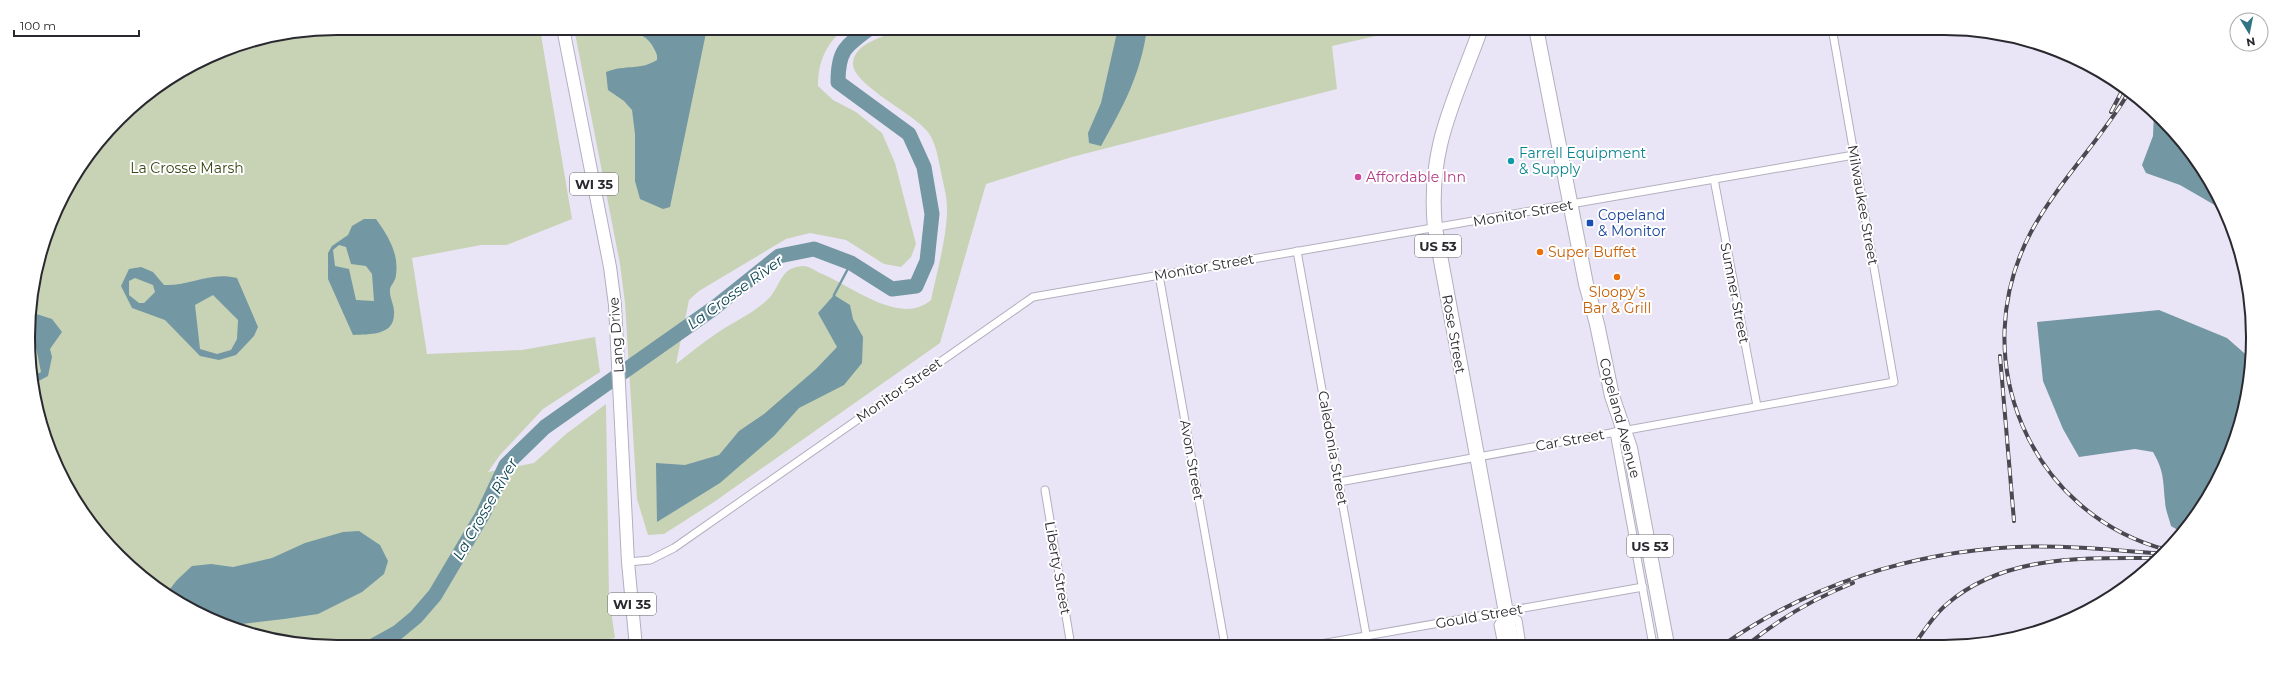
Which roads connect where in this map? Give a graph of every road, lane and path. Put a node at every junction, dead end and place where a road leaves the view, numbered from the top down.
1 (564, 35) edge
2 (1478, 35) edge
3 (1537, 35) edge
4 (1833, 35) edge
5 (1854, 154) junction
6 (1714, 179) junction
7 (1570, 204) junction
8 (1435, 228) junction
9 (1297, 251) junction
10 (1159, 275) junction
11 (1894, 382) joint
12 (1757, 406) junction
13 (1620, 431) junction
14 (1477, 457) junction
15 (1339, 482) junction
16 (1045, 490) dead end
17 (628, 562) junction
18 (1643, 587) junction
19 (1507, 616) junction
20 (1367, 636) junction
21 (635, 640) edge
22 (1070, 640) edge
23 (1224, 640) edge
24 (1343, 640) edge
25 (1367, 640) edge
26 (1501, 640) edge
27 (1511, 640) edge
28 (1521, 640) edge
29 (1652, 640) edge
30 (1666, 640) edge

1 - 17 main road, Lang Drive / WI 35
2 - 8 highway, Rose Street / US 53
3 - 7 highway, Copeland Avenue / US 53
4 - 5 street, Milwaukee Street
5 - 6 street, Monitor Street
5 - 11 street, Milwaukee Street
6 - 7 street, Monitor Street
6 - 12 street, Sumner Street
7 - 8 street, Monitor Street
7 - 13 highway, Copeland Avenue / US 53
8 - 9 street, Monitor Street
8 - 14 highway, Rose Street / US 53
9 - 10 street, Monitor Street
9 - 15 street, Caledonia Street
10 - 17 street, Monitor Street
10 - 23 street, Avon Street
11 - 12 street, Car Street
12 - 13 street, Car Street
13 - 14 street, Car Street
13 - 18 street
13 - 30 highway, Copeland Avenue / US 53
14 - 15 street, Car Street
14 - 19 highway, Rose Street / US 53
15 - 20 street, Caledonia Street
16 - 22 street, Liberty Street
17 - 21 main road, Lang Drive / WI 35
18 - 19 street, Gould Street
18 - 29 street
19 - 20 street, Gould Street
19 - 26 street
19 - 27 highway, Rose Street / US 53
19 - 28 street
20 - 24 street, Gould Street
20 - 25 street, Caledonia Street

